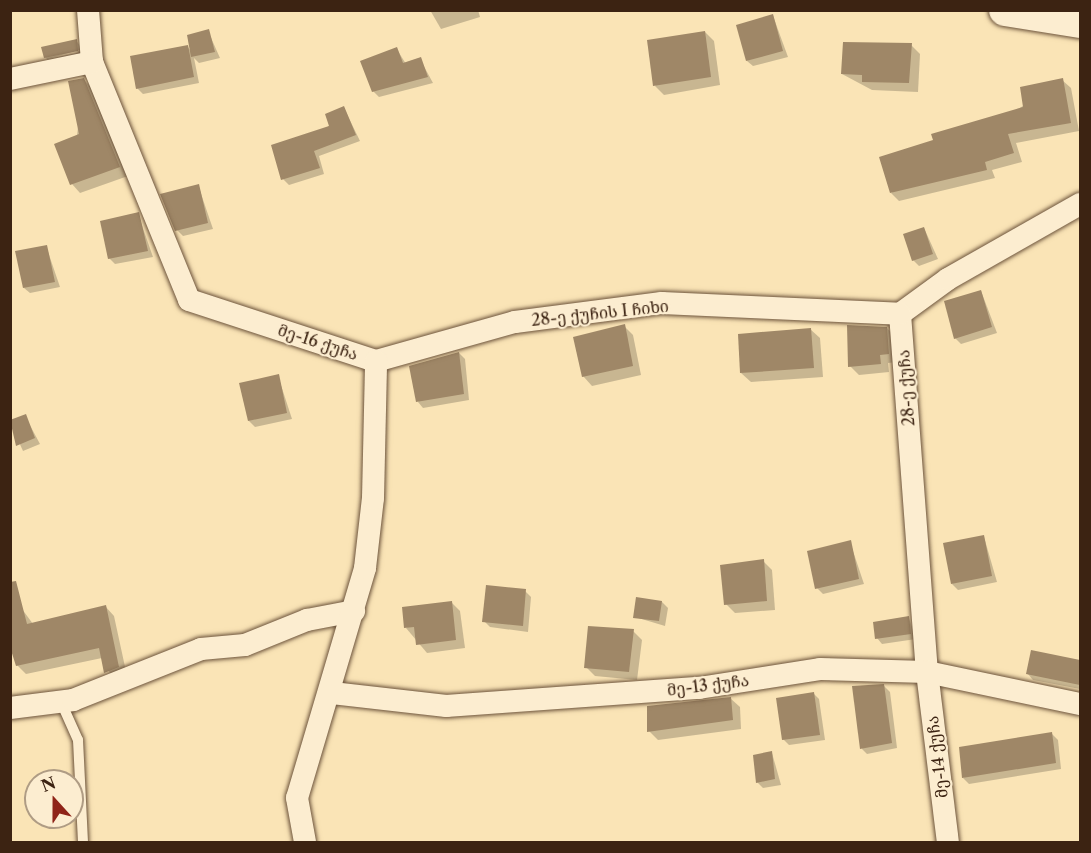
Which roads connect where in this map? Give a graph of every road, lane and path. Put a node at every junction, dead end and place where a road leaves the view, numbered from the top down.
1 (88, 10) edge
2 (1005, 10) edge
3 (1080, 22) edge
4 (92, 62) junction
5 (10, 79) edge
6 (1080, 204) edge
7 (900, 314) junction
8 (376, 361) junction
9 (354, 611) junction
10 (927, 672) junction
11 (332, 693) junction
12 (61, 701) junction
13 (1080, 704) edge
14 (10, 708) edge
15 (83, 843) edge
16 (305, 843) edge
17 (948, 843) edge

1 - 4 street, მე-16 ქუჩა
2 - 3 main road
4 - 5 street
4 - 8 street, მე-16 ქუჩა
6 - 7 street
7 - 8 street, 28-ე ქუჩის I ჩიხი
7 - 10 street, 28-ე ქუჩა
8 - 9 street, მე-16 ქუჩა
9 - 11 street, მე-16 ქუჩა
9 - 12 street
10 - 11 street, მე-13 ქუჩა
10 - 13 street, მე-13 ქუჩა
10 - 17 street, მე-14 ქუჩა
11 - 16 street, მე-16 ქუჩა
12 - 14 street
12 - 15 lane

